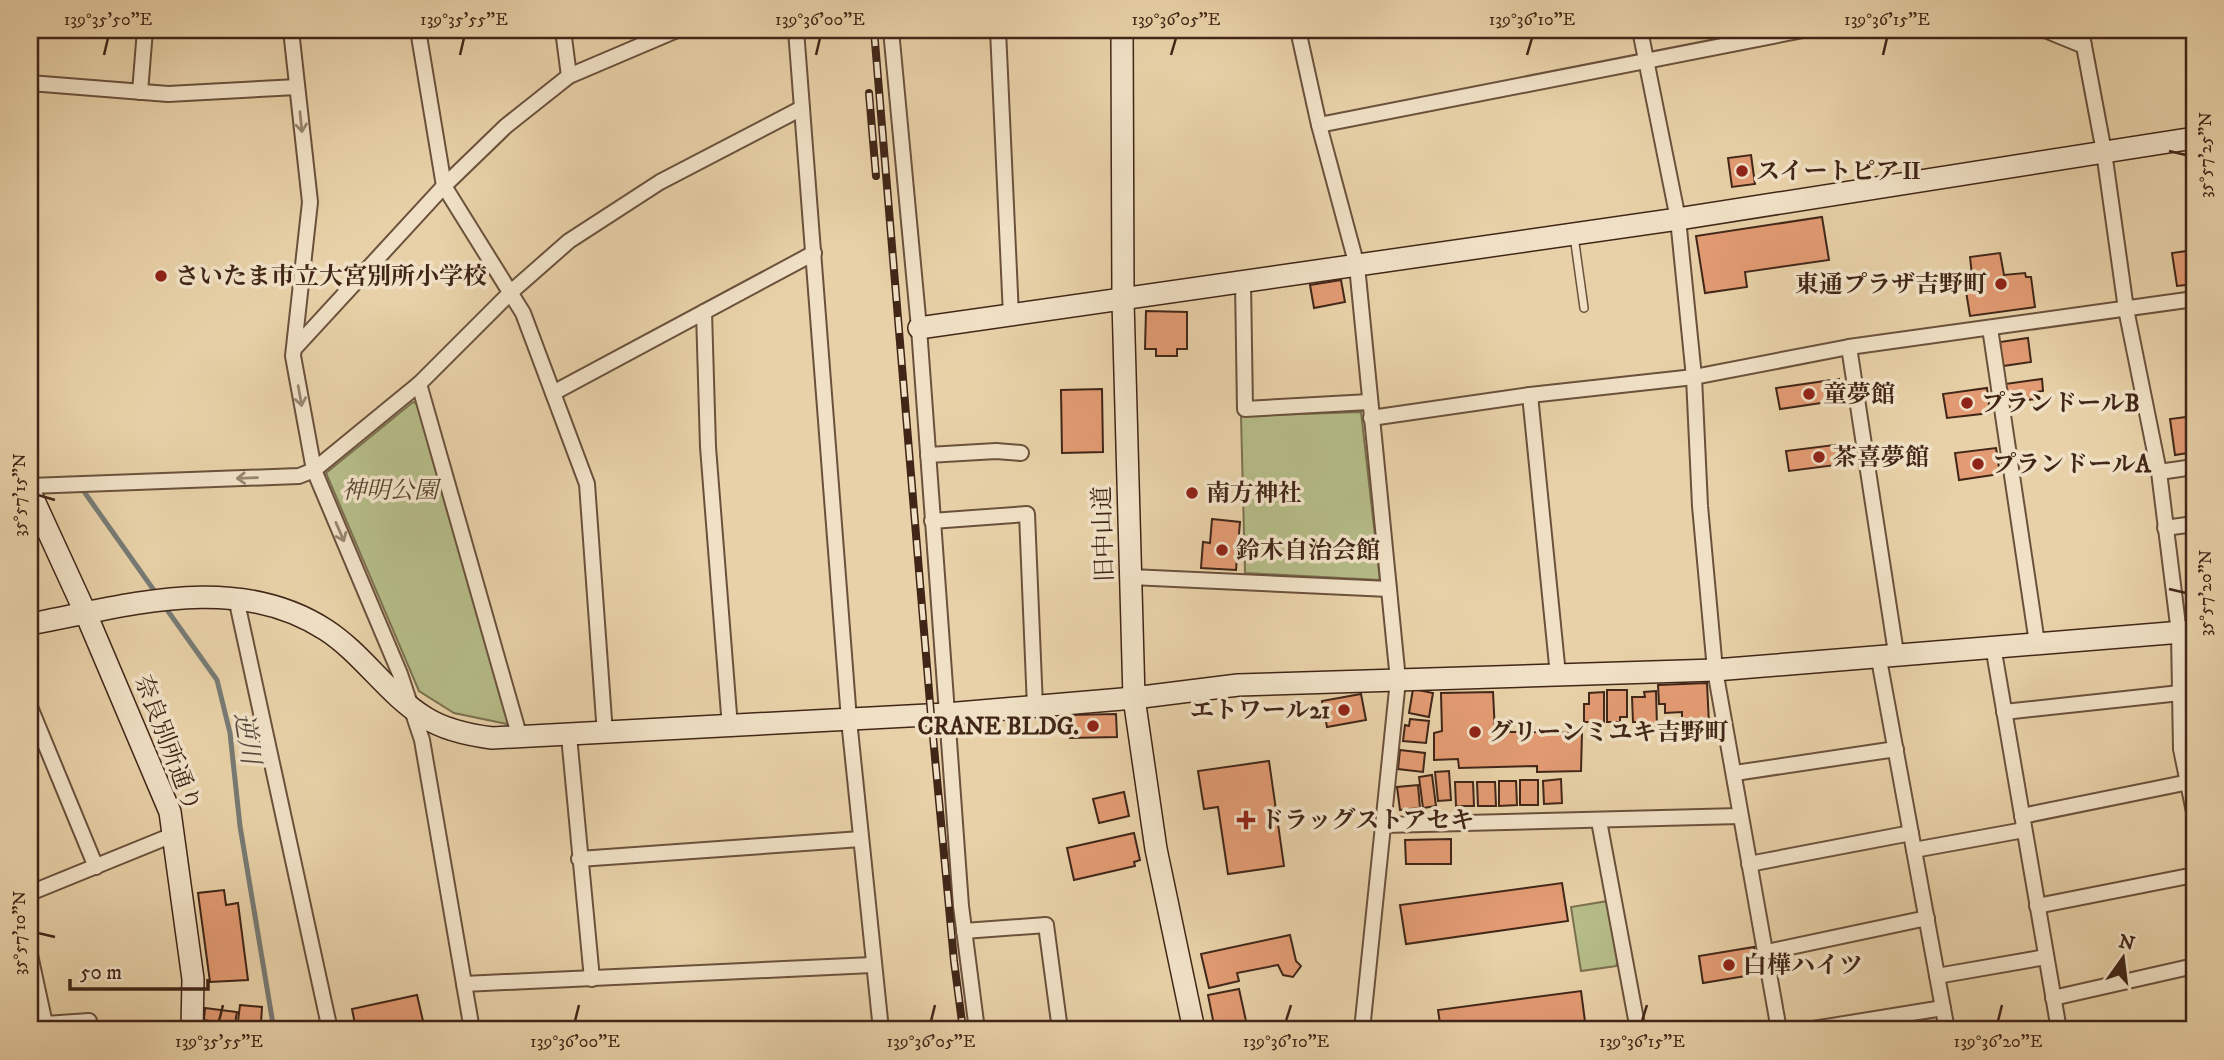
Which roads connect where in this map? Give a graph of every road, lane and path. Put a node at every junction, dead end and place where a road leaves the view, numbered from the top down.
1 (145, 30) edge
2 (291, 30) edge
3 (418, 30) edge
4 (563, 30) edge
5 (677, 30) edge
6 (796, 30) edge
7 (891, 30) edge
8 (998, 30) edge
9 (1122, 30) edge
10 (1298, 30) edge
11 (1640, 30) edge
12 (1803, 30) edge
13 (2045, 30) edge
14 (2081, 30) edge
15 (2084, 46) junction
16 (1646, 61) junction
17 (569, 76) junction
18 (30, 83) edge
19 (297, 87) junction
20 (140, 92) junction
21 (802, 108) junction
22 (1319, 125) junction
23 (2194, 138) edge
24 (2104, 152) junction
25 (444, 186) junction
26 (1678, 219) junction
27 (1574, 234) junction
28 (814, 253) junction
29 (1357, 266) junction
30 (1243, 283) junction
31 (511, 292) junction
32 (2194, 299) edge
33 (1123, 301) junction
34 (1584, 308) dead end
35 (2126, 309) junction
36 (704, 312) junction
37 (1011, 316) junction
38 (919, 328) junction
39 (1990, 328) junction
40 (1849, 347) junction
41 (295, 349) junction
42 (1694, 377) junction
43 (419, 384) junction
44 (553, 394) junction
45 (1530, 395) junction
46 (1370, 402) junction
47 (1371, 418) junction
48 (1021, 453) dead end
49 (928, 455) junction
50 (2194, 467) edge
51 (314, 470) junction
52 (2159, 472) junction
53 (30, 486) edge
54 (30, 492) edge
55 (932, 522) junction
56 (2194, 524) edge
57 (2165, 528) junction
58 (1131, 577) junction
59 (1389, 589) junction
60 (236, 598) junction
61 (86, 614) junction
62 (30, 624) edge
63 (2187, 632) edge
64 (2037, 643) junction
65 (1993, 646) junction
66 (1887, 653) junction
67 (1714, 670) junction
68 (1559, 675) junction
69 (1398, 680) junction
70 (2180, 692) junction
71 (1134, 698) junction
72 (30, 707) edge
73 (410, 707) junction
74 (1035, 707) junction
75 (2004, 712) junction
76 (946, 714) junction
77 (849, 720) junction
78 (730, 727) junction
79 (605, 734) junction
80 (569, 736) junction
81 (520, 738) junction
82 (1896, 749) junction
83 (1735, 773) junction
84 (2191, 781) edge
85 (2194, 812) edge
86 (1740, 816) junction
87 (1599, 821) junction
88 (2023, 823) junction
89 (1384, 825) junction
90 (1911, 833) junction
91 (174, 834) junction
92 (861, 839) junction
93 (1914, 850) junction
94 (579, 859) junction
95 (1749, 864) junction
96 (96, 867) junction
97 (2194, 875) edge
98 (30, 893) edge
99 (2037, 906) junction
100 (1927, 918) junction
101 (964, 931) junction
102 (1767, 952) junction
103 (30, 955) edge
104 (2046, 957) junction
105 (872, 965) junction
106 (2194, 966) edge
107 (1937, 976) junction
108 (592, 979) junction
109 (464, 984) junction
110 (2053, 998) junction
111 (1943, 1008) junction
112 (90, 1030) edge
113 (192, 1030) edge
114 (330, 1030) edge
115 (472, 1030) edge
116 (881, 1030) edge
117 (977, 1030) edge
118 (1060, 1030) edge
119 (1194, 1030) edge
120 (1362, 1030) edge
121 (1639, 1030) edge
122 (1779, 1030) edge
123 (1807, 1030) edge
124 (1947, 1030) edge
125 (2059, 1030) edge

1 - 20 street
2 - 19 street
3 - 25 street
4 - 17 street
5 - 17 street
6 - 21 street
7 - 38 street
8 - 37 street
9 - 33 street, 旧中山道
10 - 22 street
11 - 16 street
12 - 16 street
13 - 15 street
14 - 15 street
15 - 24 street
16 - 22 street
16 - 26 street
17 - 25 street
18 - 20 street
19 - 20 street
19 -> 41 street
21 - 28 street
21 - 31 street
22 - 29 street
23 - 24 street
24 - 26 street
24 - 35 street
25 - 31 street
25 - 41 street
26 - 27 street
26 - 42 street
27 - 29 street
27 - 34 lane
28 - 36 street
28 - 77 street
29 - 30 street
29 - 46 street
30 - 33 street
30 - 46 street
31 - 43 street
31 - 44 street
32 - 35 street
33 - 37 street
33 - 58 street, 旧中山道
35 - 39 street
35 - 52 street
36 - 44 street
36 - 78 street
37 - 38 street
38 - 49 street
39 - 40 street
39 - 64 street
40 - 42 street
40 - 66 street
41 -> 51 street
42 - 45 street
42 - 67 street
43 - 51 street
43 - 81 street
44 - 79 street
45 - 47 street
45 - 68 street
46 - 47 street
47 - 59 street
48 - 49 street
49 - 55 street
50 - 52 street
51 -> 53 street
51 -> 73 street
52 - 57 street
54 - 61 street, 奈良別所通り
55 - 74 street
55 - 76 street
56 - 57 street
57 - 63 street
58 - 59 street
58 - 71 street, 旧中山道
59 - 69 street
60 - 61 street
60 - 73 street
60 - 114 street
61 - 62 street
61 - 91 street, 奈良別所通り
63 - 64 street
63 - 70 street
64 - 65 street
65 - 66 street
65 - 75 street
66 - 67 street
66 - 82 street
67 - 68 street
67 - 83 street
68 - 69 street
69 - 71 street
69 - 89 street
70 - 75 street
70 - 84 street
71 - 74 street
71 - 119 street, 旧中山道
72 - 96 street
73 - 81 street
73 - 109 street
74 - 76 street
75 - 88 street
76 - 77 street
76 - 101 street
77 - 78 street
77 - 92 street
78 - 79 street
79 - 80 street
80 - 81 street
80 - 94 street
82 - 83 street
82 - 90 street
83 - 86 street
84 - 85 street
84 - 88 street
86 - 87 street
86 - 95 street
87 - 89 street
87 - 121 street
88 - 93 street
88 - 99 street
89 - 120 street
90 - 93 street
90 - 95 street
91 - 96 street
91 - 113 street, 奈良別所通り
92 - 94 street
92 - 105 street
93 - 100 street
94 - 108 street
95 - 102 street
96 - 98 street
97 - 99 street
99 - 104 street
100 - 102 street
100 - 107 street
101 - 117 street
101 - 118 street
102 - 122 street
103 - 112 street
104 - 107 street
104 - 110 street
105 - 108 street
105 - 116 street
106 - 110 street
107 - 111 street
108 - 109 street
109 - 115 street
110 - 125 street
111 - 123 street
111 - 124 street

